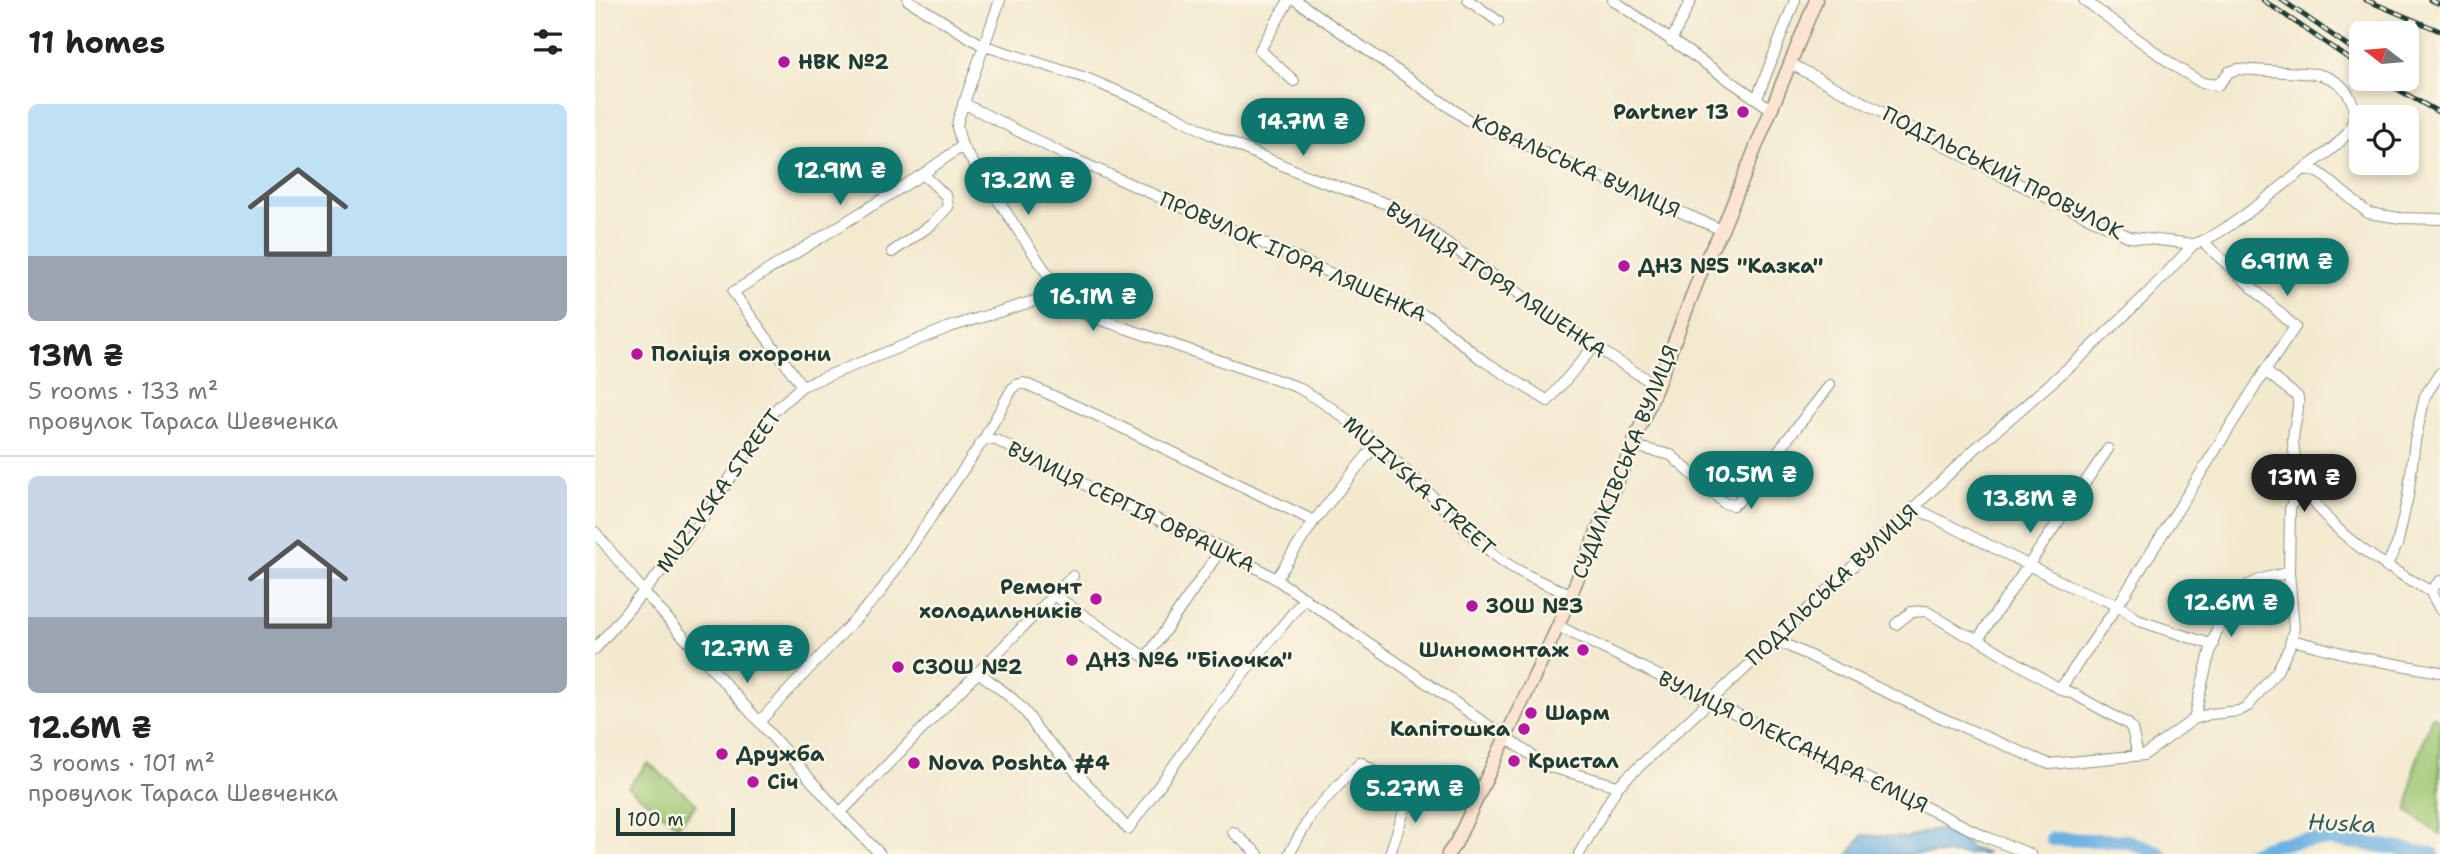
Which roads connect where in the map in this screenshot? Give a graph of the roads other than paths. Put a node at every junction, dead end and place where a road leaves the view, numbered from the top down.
1 (908, 0) edge
2 (1000, 0) edge
3 (1289, 0) edge
4 (1295, 0) edge
5 (1468, 0) edge
6 (1613, 0) edge
7 (1691, 0) edge
8 (1795, 0) edge
9 (1816, 0) edge
10 (2084, 0) edge
11 (1498, 21) dead end
12 (1671, 41) junction
13 (982, 45) junction
14 (1791, 64) junction
15 (1294, 81) dead end
16 (1757, 98) junction
17 (963, 103) junction
18 (1771, 109) junction
19 (962, 146) junction
20 (2304, 169) junction
21 (923, 174) junction
22 (2440, 219) edge
23 (1722, 230) junction
24 (2198, 242) junction
25 (892, 252) dead end
26 (1053, 300) junction
27 (1594, 346) junction
28 (2265, 370) junction
29 (2440, 373) edge
30 (1830, 385) dead end
31 (801, 386) junction
32 (1657, 386) junction
33 (984, 439) junction
34 (1377, 443) junction
35 (1633, 446) junction
36 (2108, 449) dead end
37 (2305, 488) junction
38 (1915, 508) junction
39 (1314, 521) junction
40 (595, 532) edge
41 (1222, 548) junction
42 (2028, 566) junction
43 (2386, 567) junction
44 (2289, 573) junction
45 (1073, 576) dead end
46 (1276, 579) junction
47 (2440, 581) edge
48 (2430, 591) junction
49 (644, 592) junction
50 (1571, 594) junction
51 (1053, 595) junction
52 (1305, 598) junction
53 (2118, 605) junction
54 (2440, 609) edge
55 (1896, 624) dead end
56 (1558, 626) junction
57 (1978, 639) junction
58 (2292, 639) junction
59 (1776, 640) junction
60 (2213, 645) junction
61 (595, 649) edge
62 (978, 672) junction
63 (2440, 672) edge
64 (2060, 689) junction
65 (1708, 700) junction
66 (2194, 719) junction
67 (759, 722) junction
68 (1506, 739) junction
69 (2138, 756) junction
70 (1618, 786) junction
71 (840, 813) junction
72 (1234, 832) dead end
73 (880, 854) edge
74 (1258, 854) edge
75 (1289, 854) edge
76 (1390, 854) edge
77 (1448, 854) edge
78 (1579, 854) edge
79 (2030, 854) edge

1 - 13 street, ВУЛИЦЯ ІГОРЯ ЛЯШЕНКА
2 - 13 street
3 - 15 street
4 - 23 street, КОВАЛЬСЬКА ВУЛИЦЯ
5 - 11 street
6 - 12 street
7 - 12 street
8 - 16 street
9 - 14 main road, СУДИЛКІВСЬКА ВУЛИЦЯ
10 - 20 street
12 - 16 street
13 - 17 street
13 - 27 street, ВУЛИЦЯ ІГОРЯ ЛЯШЕНКА
14 - 18 main road, СУДИЛКІВСЬКА ВУЛИЦЯ
14 - 24 street, ПОДІЛЬСЬКИЙ ПРОВУЛОК
16 - 18 street
17 - 19 street
17 - 27 street, ПРОВУЛОК ІГОРА ЛЯШЕНКА
18 - 23 main road, СУДИЛКІВСЬКА ВУЛИЦЯ
19 - 21 street
19 - 26 street
20 - 22 street
20 - 24 street
21 - 25 street
21 - 31 street
23 - 32 main road, СУДИЛКІВСЬКА ВУЛИЦЯ
24 - 28 street
24 - 38 street, ПОДІЛЬСЬКА ВУЛИЦЯ
26 - 31 street, MUZIVSKA STREET
26 - 34 street, MUZIVSKA STREET
27 - 32 street, ВУЛИЦЯ ІГОРЯ ЛЯШЕНКА
28 - 37 street
28 - 53 street
29 - 43 street
30 - 35 street
31 - 49 street, MUZIVSKA STREET
32 - 35 main road, СУДИЛКІВСЬКА ВУЛИЦЯ
33 - 39 street
33 - 41 street, ВУЛИЦЯ СЕРГІЯ ОВРАШКА
33 - 67 street, ВУЛИЦЯ СЕРГІЯ ОВРАШКА
34 - 39 street
34 - 50 street, MUZIVSKA STREET
35 - 50 main road, СУДИЛКІВСЬКА ВУЛИЦЯ
36 - 42 street
37 - 43 street
37 - 44 street
38 - 42 street
38 - 59 street, ПОДІЛЬСЬКА ВУЛИЦЯ
39 - 46 street
40 - 49 street
41 - 46 street, ВУЛИЦЯ СЕРГІЯ ОВРАШКА
41 - 51 street
42 - 53 street
42 - 57 street
43 - 48 street
44 - 58 street
44 - 60 street
45 - 51 street
46 - 52 street, ВУЛИЦЯ СЕРГІЯ ОВРАШКА
47 - 48 street
48 - 54 street
49 - 61 street, MUZIVSKA STREET
49 - 67 street
50 - 56 main road, СУДИЛКІВСЬКА ВУЛИЦЯ
51 - 62 street
52 - 62 street
52 - 68 street, ВУЛИЦЯ СЕРГІЯ ОВРАШКА
53 - 60 street
53 - 64 street
55 - 57 street
56 - 65 street, ВУЛИЦЯ ОЛЕКСАНДРА ЄМЦЯ
56 - 68 main road, СУДИЛКІВСЬКА ВУЛИЦЯ
57 - 64 street
58 - 63 street
58 - 66 street
59 - 65 street, ПОДІЛЬСЬКА ВУЛИЦЯ
59 - 69 street
60 - 66 street
62 - 71 street
64 - 69 street
65 - 70 street, ПОДІЛЬСЬКА ВУЛИЦЯ
65 - 79 street, ВУЛИЦЯ ОЛЕКСАНДРА ЄМЦЯ
66 - 69 street
67 - 71 street
68 - 70 street, ВУЛИЦЯ СЕРГІЯ ОВРАШКА
68 - 77 main road, СУДИЛКІВСЬКА ВУЛИЦЯ
70 - 78 street, ПОДІЛЬСЬКА ВУЛИЦЯ
71 - 73 street
72 - 74 street
75 - 76 street

